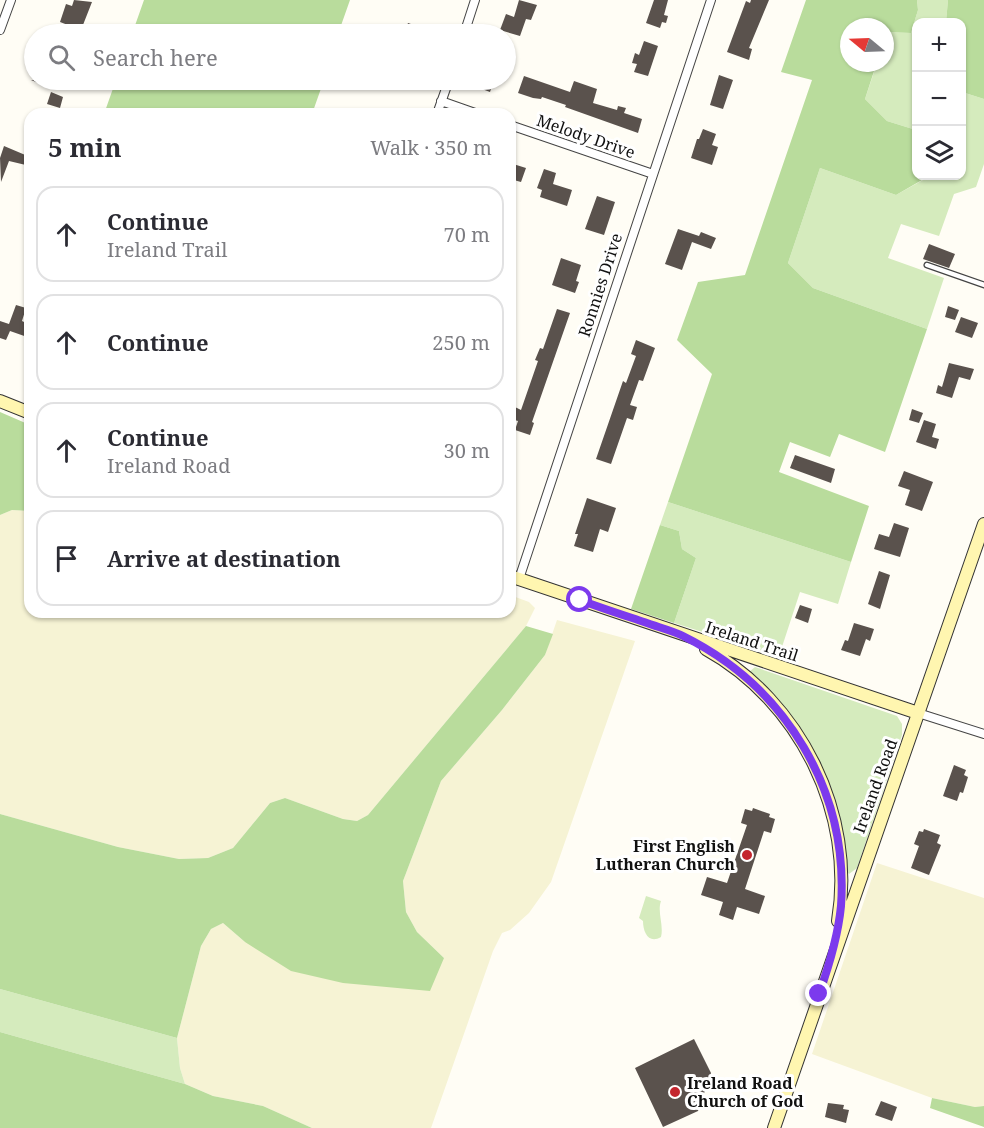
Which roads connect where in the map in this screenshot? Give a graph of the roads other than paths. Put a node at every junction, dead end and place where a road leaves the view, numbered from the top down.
1 (11, 0) edge
2 (476, 0) edge
3 (711, 0) edge
4 (468, 24) edge
5 (0, 30) edge
6 (445, 90) edge
7 (441, 101) junction
8 (439, 108) edge
9 (461, 108) edge
10 (516, 127) edge
11 (652, 174) junction
12 (927, 265) dead end
13 (984, 285) edge
14 (0, 401) edge
15 (24, 411) edge
16 (984, 524) edge
17 (516, 572) edge
18 (516, 579) edge
19 (681, 635) junction
20 (918, 713) junction
21 (984, 734) edge
22 (833, 955) junction
23 (774, 1128) edge

1 - 5 street
2 - 4 street
3 - 11 street, Ronnies Drive
6 - 7 street
7 - 8 street
7 - 9 street
10 - 11 street, Melody Drive
11 - 17 street, Ronnies Drive
12 - 13 lane
14 - 15 main road
16 - 20 main road, Ireland Road
18 - 19 main road, Ireland Trail
19 - 20 main road, Ireland Trail
19 - 22 main road
20 - 21 street, Ireland Trail
20 - 22 main road, Ireland Road
22 - 23 main road, Ireland Road

